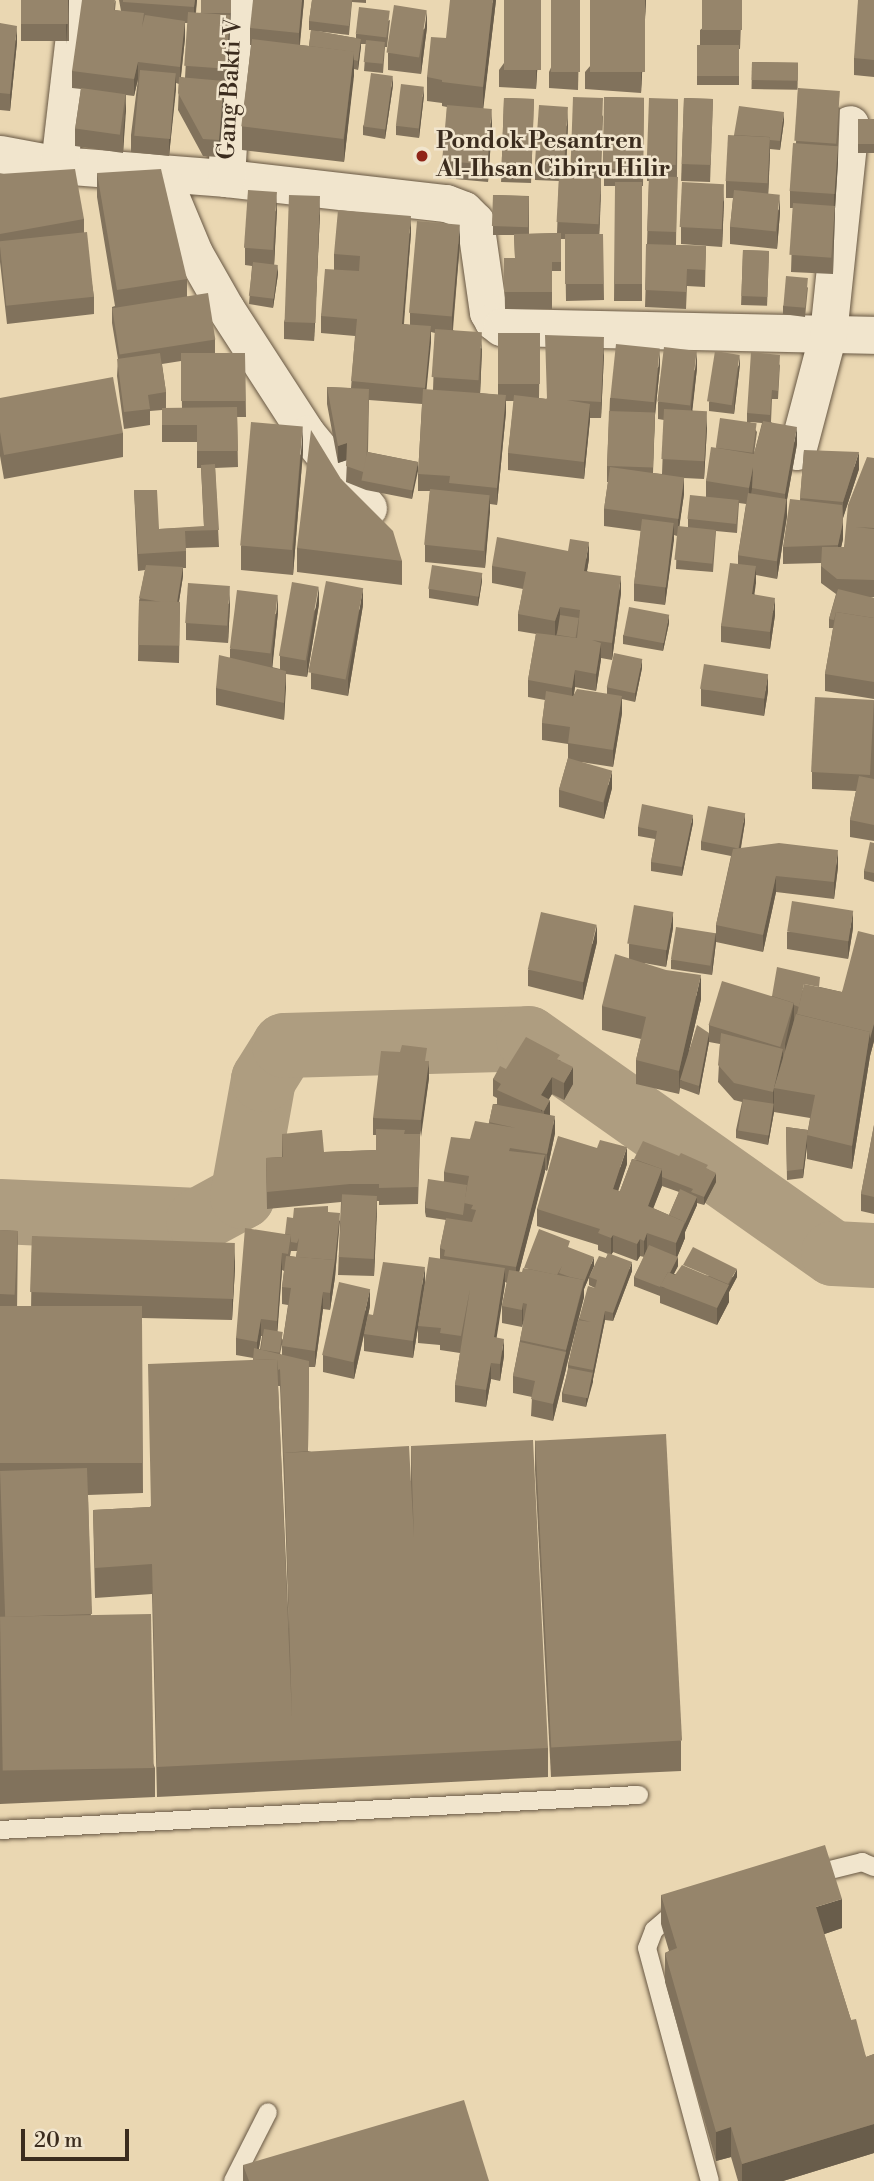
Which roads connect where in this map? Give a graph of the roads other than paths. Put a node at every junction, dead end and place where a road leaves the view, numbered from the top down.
1 (78, 0) edge
2 (237, 0) edge
3 (850, 124) dead end
4 (0, 154) edge
5 (59, 165) junction
6 (160, 174) junction
7 (226, 178) junction
8 (828, 334) junction
9 (874, 335) edge
10 (797, 451) edge
11 (368, 508) edge
12 (639, 1795) dead end
13 (0, 1830) edge
14 (874, 1867) edge
15 (787, 1880) edge
16 (691, 1909) edge
17 (268, 2112) dead end
18 (233, 2181) edge
19 (710, 2181) edge

1 - 5 street
2 - 7 street, Gang Bakti V
3 - 8 street
4 - 5 street
5 - 6 street
6 - 7 street
6 - 11 street
7 - 8 street
8 - 9 street
8 - 10 street
12 - 13 lane
14 - 15 lane
16 - 19 lane
17 - 18 lane

